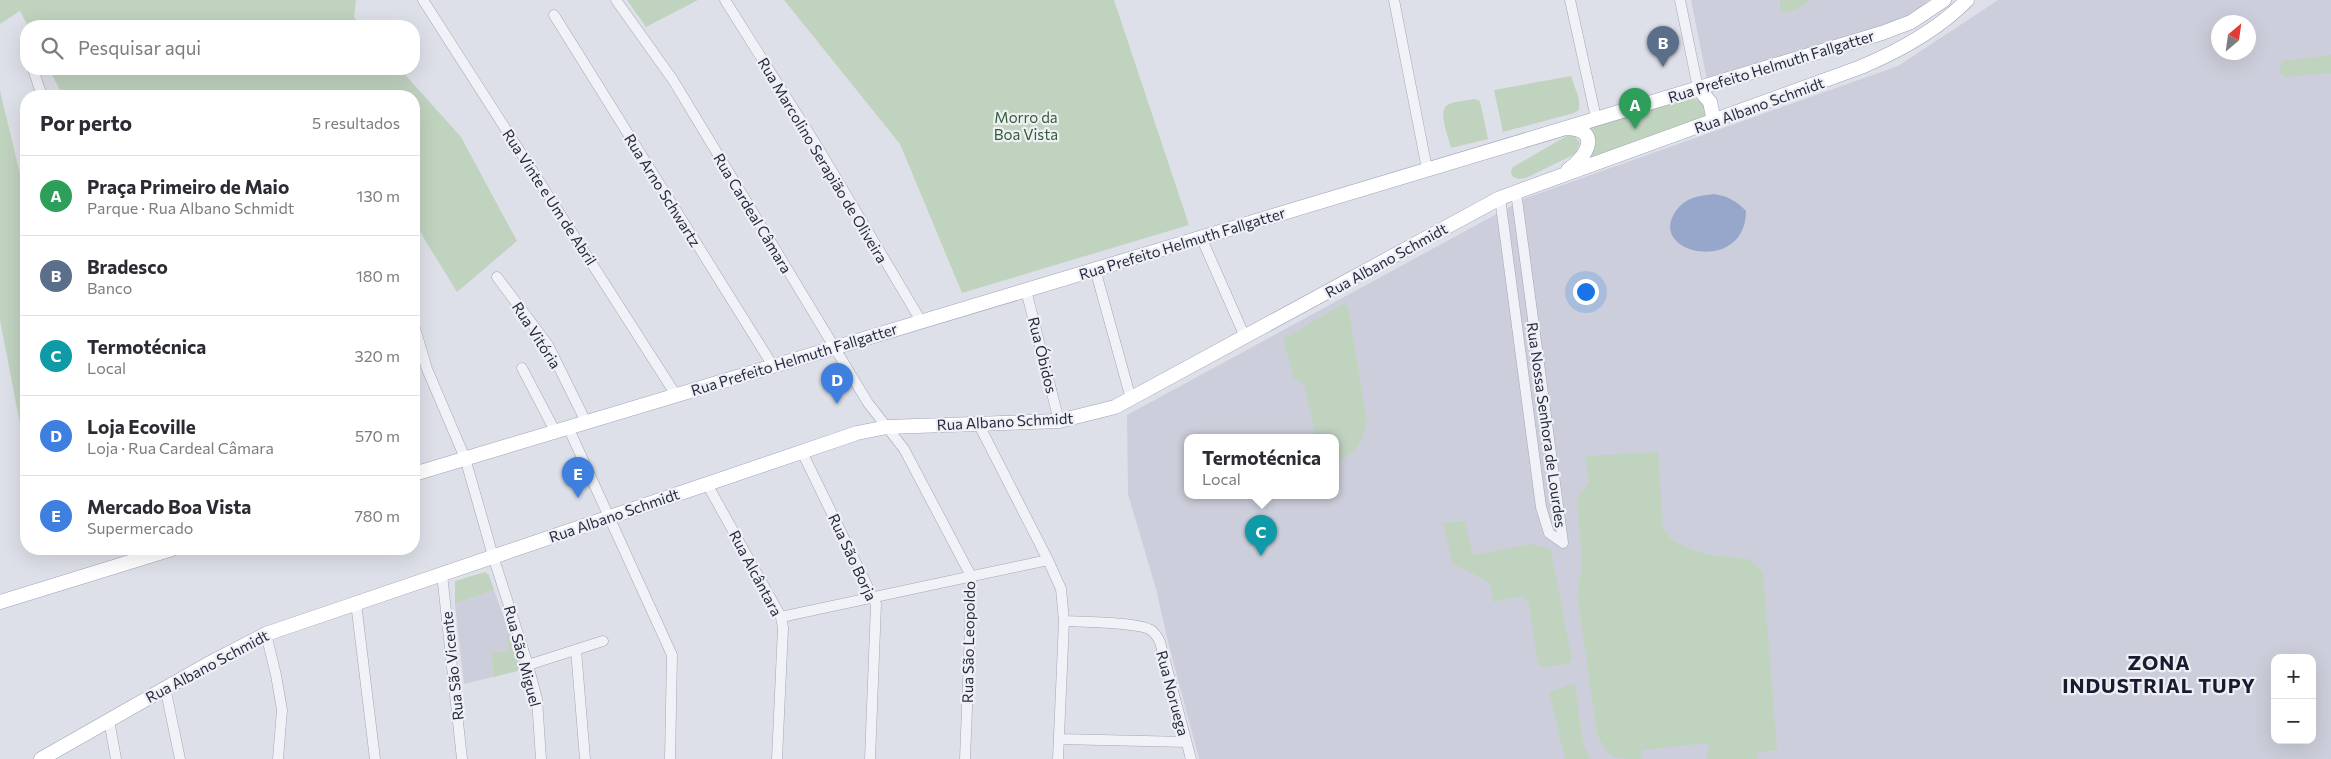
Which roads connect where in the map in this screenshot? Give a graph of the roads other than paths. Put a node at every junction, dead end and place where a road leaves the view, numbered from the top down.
1 (424, 0) edge
2 (616, 0) edge
3 (724, 0) edge
4 (1394, 0) edge
5 (1570, 0) edge
6 (1680, 0) edge
7 (1944, 0) edge
8 (1967, 0) edge
9 (554, 15) dead end
10 (35, 75) edge
11 (1698, 88) junction
12 (40, 90) edge
13 (1596, 118) junction
14 (1714, 121) junction
15 (1565, 128) junction
16 (1427, 169) junction
17 (1555, 179) junction
18 (1516, 192) junction
19 (1500, 198) junction
20 (1201, 237) junction
21 (1095, 269) junction
22 (498, 277) dead end
23 (1026, 290) junction
24 (921, 321) junction
25 (1245, 337) junction
26 (420, 347) edge
27 (834, 347) junction
28 (773, 366) junction
29 (522, 368) dead end
30 (676, 395) junction
31 (1131, 400) junction
32 (1059, 421) junction
33 (586, 422) junction
34 (979, 425) junction
35 (887, 427) junction
36 (561, 429) junction
37 (1547, 429) junction
38 (1531, 431) junction
39 (802, 452) junction
40 (465, 458) junction
41 (420, 472) edge
42 (707, 484) junction
43 (609, 517) junction
44 (153, 555) edge
45 (493, 556) junction
46 (1048, 560) junction
47 (442, 574) junction
48 (970, 576) junction
49 (874, 597) junction
50 (0, 602) edge
51 (356, 603) junction
52 (781, 617) junction
53 (1064, 621) junction
54 (266, 634) junction
55 (603, 642) dead end
56 (576, 650) junction
57 (528, 665) junction
58 (165, 687) junction
59 (109, 720) junction
60 (1059, 739) junction
61 (1186, 742) junction
62 (62, 753) edge
63 (41, 759) edge
64 (116, 759) edge
65 (180, 759) edge
66 (278, 759) edge
67 (375, 759) edge
68 (462, 759) edge
69 (541, 759) edge
70 (585, 759) edge
71 (670, 759) edge
72 (777, 759) edge
73 (870, 759) edge
74 (964, 759) edge
75 (1058, 759) edge
76 (1190, 759) edge

1 - 30 street, Rua Vinte e Um de Abril
2 - 27 street, Rua Cardeal Câmara
3 - 24 street, Rua Marcolino Serapião de Oliveira
4 - 16 street
5 - 13 street
6 - 11 street
7 - 11 main road, Rua Prefeito Helmuth Fallgatter
8 - 14 main road, Rua Albano Schmidt
9 - 28 street, Rua Arno Schwartz
10 - 12 street
11 - 13 main road, Rua Prefeito Helmuth Fallgatter
11 - 14 main road
13 - 15 main road, Rua Prefeito Helmuth Fallgatter
14 - 17 main road, Rua Albano Schmidt
15 - 16 main road, Rua Prefeito Helmuth Fallgatter
15 - 17 main road
16 - 20 main road, Rua Prefeito Helmuth Fallgatter
17 - 18 main road, Rua Albano Schmidt
18 - 19 main road, Rua Albano Schmidt
18 - 37 street, Rua Nossa Senhora de Lourdes
19 - 25 main road, Rua Albano Schmidt
19 - 38 street, Rua Nossa Senhora de Lourdes
20 - 21 main road, Rua Prefeito Helmuth Fallgatter
20 - 25 street
21 - 23 main road, Rua Prefeito Helmuth Fallgatter
21 - 31 street
22 - 33 street, Rua Vitória
23 - 24 main road, Rua Prefeito Helmuth Fallgatter
23 - 32 street, Rua Óbidos
24 - 27 main road, Rua Prefeito Helmuth Fallgatter
25 - 31 main road, Rua Albano Schmidt
26 - 40 street, Rua São Miguel
27 - 28 main road, Rua Prefeito Helmuth Fallgatter
27 - 35 street, Rua Cardeal Câmara
28 - 30 main road, Rua Prefeito Helmuth Fallgatter
29 - 36 street
30 - 33 main road, Rua Prefeito Helmuth Fallgatter
31 - 32 main road, Rua Albano Schmidt
32 - 34 main road, Rua Albano Schmidt
33 - 36 main road, Rua Prefeito Helmuth Fallgatter
34 - 35 main road, Rua Albano Schmidt
34 - 46 street
35 - 39 main road, Rua Albano Schmidt
35 - 48 street, Rua São Leopoldo
36 - 40 main road, Rua Prefeito Helmuth Fallgatter
36 - 43 street
37 - 38 street
37 - 38 street, Rua Nossa Senhora de Lourdes
39 - 42 main road, Rua Albano Schmidt
39 - 49 street, Rua São Borja
40 - 41 main road, Rua Prefeito Helmuth Fallgatter
40 - 45 street, Rua São Miguel
42 - 43 main road, Rua Albano Schmidt
42 - 52 street, Rua Alcântara
43 - 45 main road, Rua Albano Schmidt
43 - 71 street
44 - 50 main road
45 - 47 main road, Rua Albano Schmidt
45 - 57 street, Rua São Miguel
46 - 48 street
46 - 53 street
47 - 51 main road, Rua Albano Schmidt
47 - 68 street, Rua São Vicente
48 - 49 street
48 - 74 street, Rua São Leopoldo
49 - 52 street
49 - 73 street, Rua São Borja
51 - 54 main road, Rua Albano Schmidt
51 - 67 street
52 - 72 street, Rua Alcântara
53 - 60 street
53 - 61 street, Rua Noruega
54 - 58 main road, Rua Albano Schmidt
54 - 66 street
55 - 56 street
56 - 57 street
56 - 70 street
57 - 69 street, Rua São Miguel
58 - 59 main road, Rua Albano Schmidt
58 - 65 street
59 - 62 main road, Rua Albano Schmidt
59 - 64 street
60 - 61 street
60 - 75 street
61 - 76 street, Rua Noruega
62 - 63 main road, Rua Albano Schmidt

